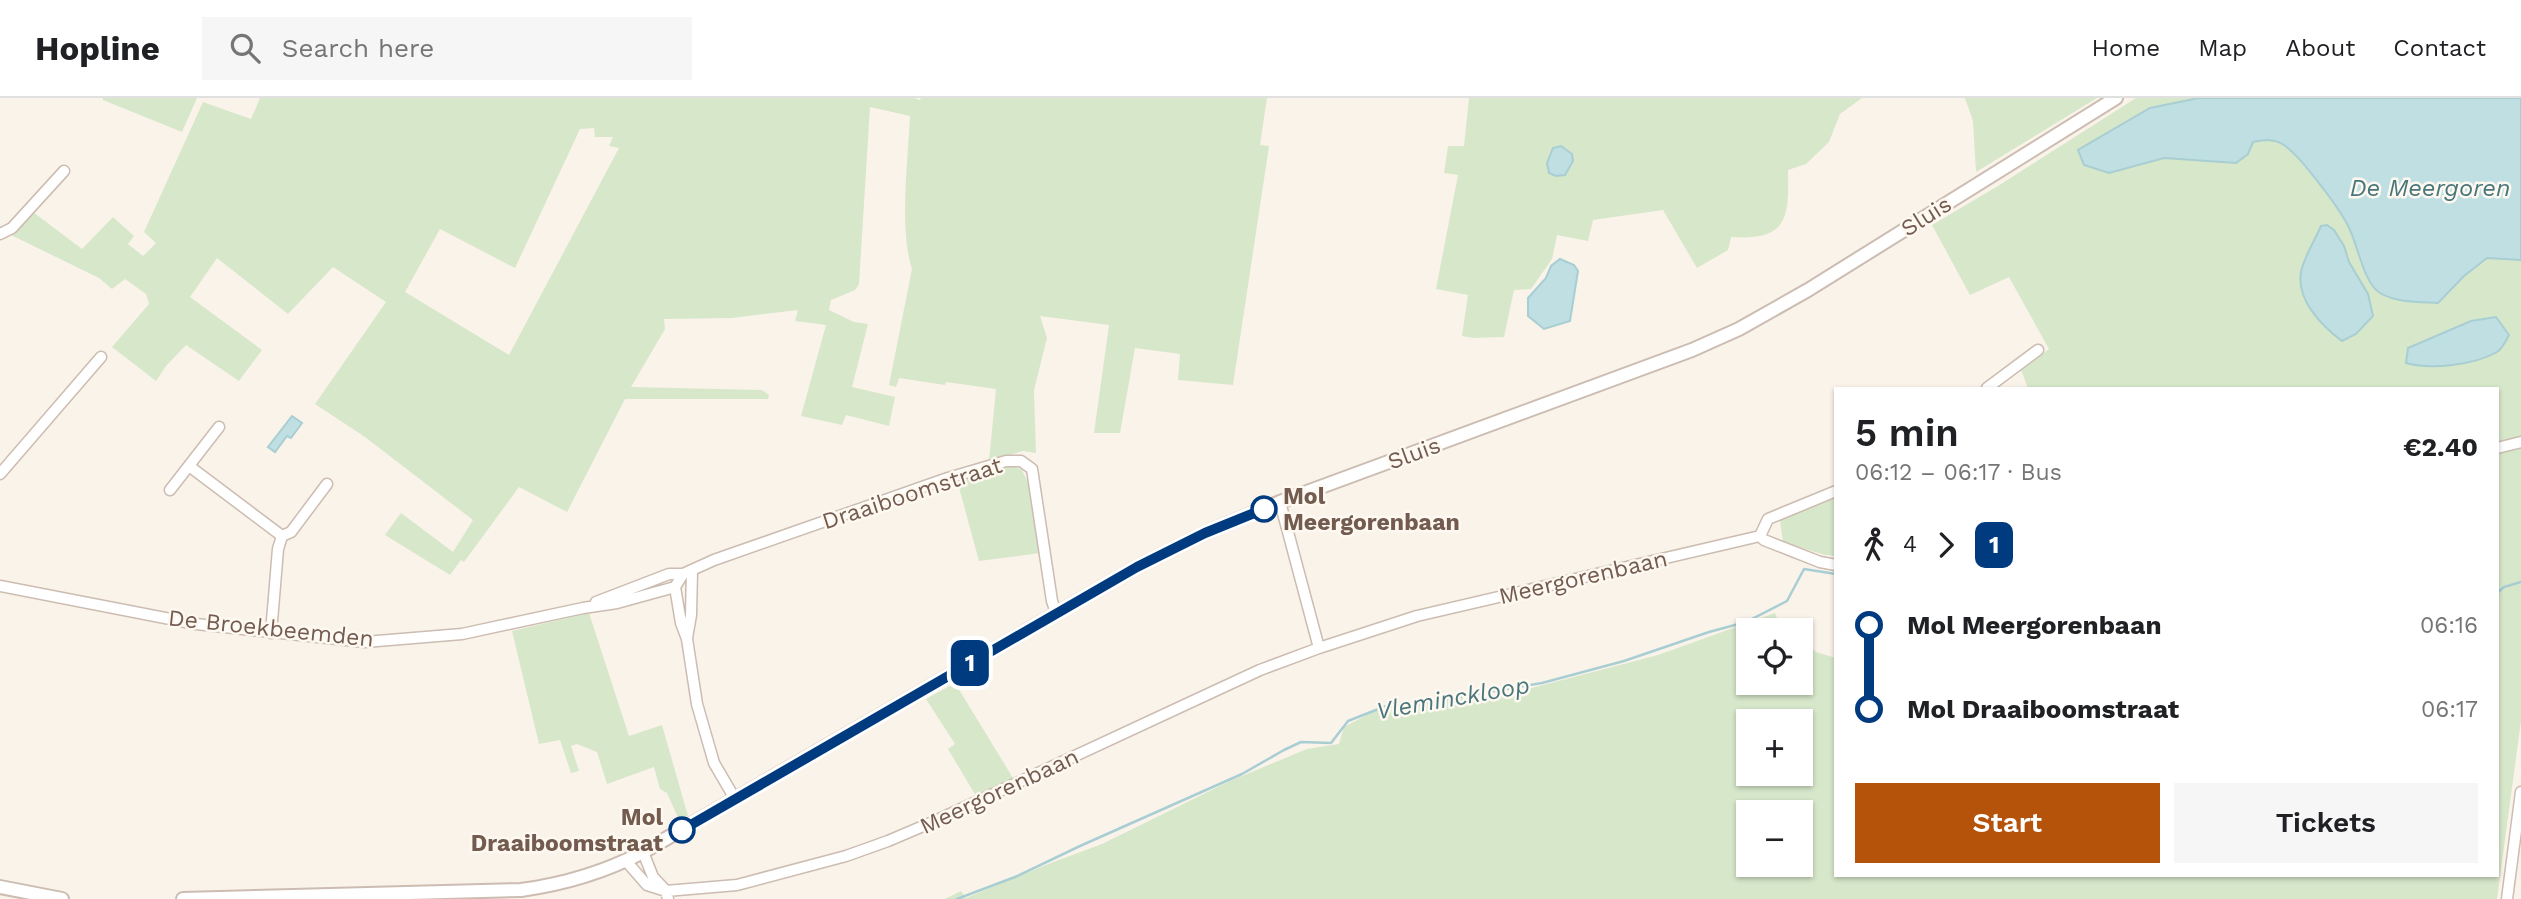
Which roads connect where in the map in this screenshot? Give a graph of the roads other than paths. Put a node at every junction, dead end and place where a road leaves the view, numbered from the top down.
1 (2116, 98) edge
2 (64, 171) dead end
3 (0, 234) edge
4 (2038, 350) dead end
5 (101, 357) dead end
6 (1988, 387) edge
7 (219, 426) dead end
8 (2521, 442) edge
9 (2499, 448) edge
10 (189, 466) junction
11 (0, 474) edge
12 (327, 484) dead end
13 (170, 490) dead end
14 (1834, 492) edge
15 (1280, 502) junction
16 (282, 536) junction
17 (1760, 536) junction
18 (1834, 565) edge
19 (688, 572) junction
20 (0, 586) edge
21 (675, 587) junction
22 (583, 608) junction
23 (1056, 613) junction
24 (271, 633) junction
25 (687, 639) junction
26 (1319, 648) junction
27 (2521, 792) edge
28 (735, 799) junction
29 (643, 852) junction
30 (626, 861) junction
31 (0, 887) edge
32 (520, 894) edge
33 (667, 895) edge
34 (62, 899) edge
35 (183, 899) edge
36 (2507, 899) edge

1 - 15 street, Sluis
2 - 3 street
4 - 6 street
5 - 11 street
7 - 10 street
8 - 9 street
10 - 13 street
10 - 16 street
12 - 16 street
14 - 17 street
15 - 23 street, Sluis
15 - 26 street
16 - 24 street
17 - 18 street
17 - 26 street, Meergorenbaan
19 - 21 street
19 - 22 street, De Broekbeemden
19 - 23 street, Draaiboomstraat
19 - 25 street
20 - 24 street, De Broekbeemden
21 - 22 street, De Broekbeemden
21 - 25 street
22 - 24 street, De Broekbeemden
23 - 28 street, Sluis
25 - 28 street
26 - 33 street, Meergorenbaan
27 - 36 street
28 - 29 street, Sluis
29 - 30 street, Sluis
29 - 33 street
30 - 32 street, Sluis
30 - 33 street
31 - 34 street
32 - 35 street, Sluis

